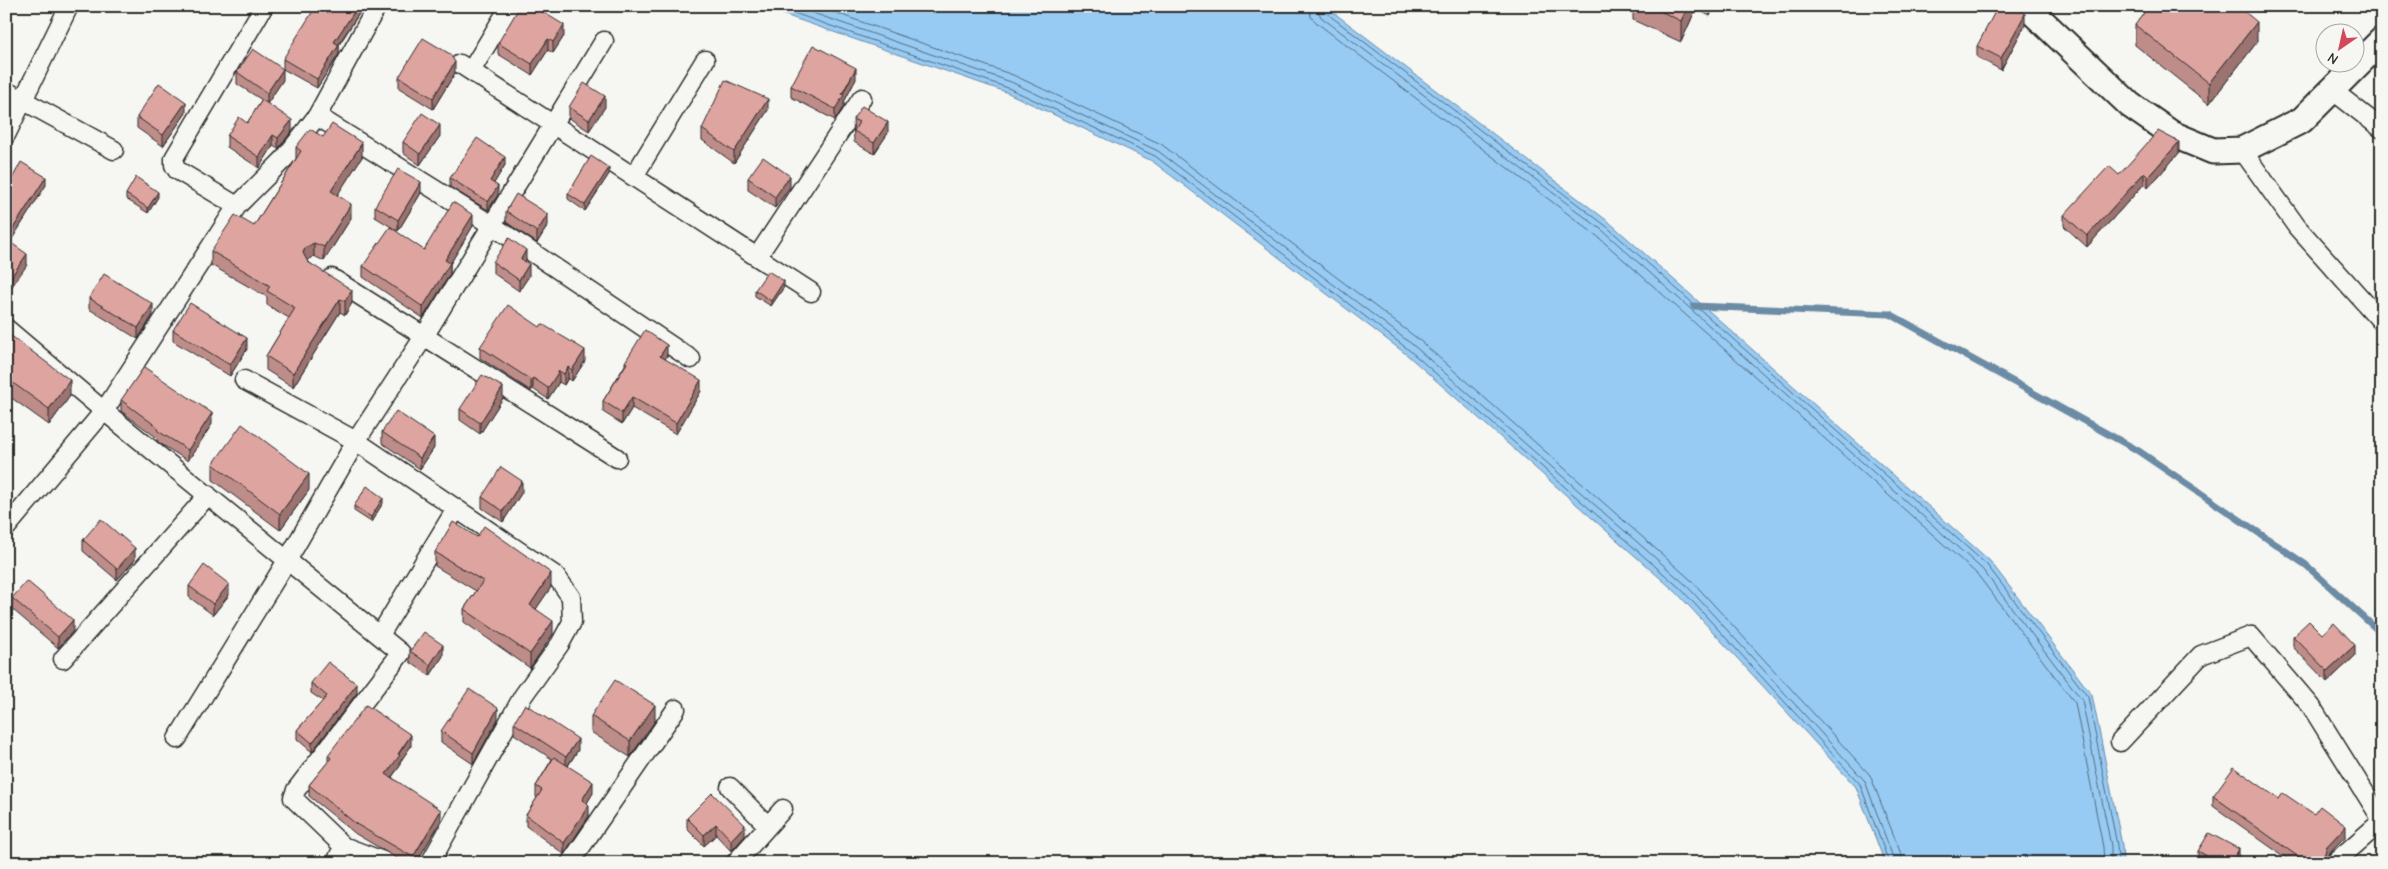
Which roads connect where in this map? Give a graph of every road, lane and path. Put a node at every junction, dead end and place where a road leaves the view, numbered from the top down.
1 (69, 6) edge
2 (264, 6) edge
3 (377, 6) edge
4 (510, 6) edge
5 (2026, 6) edge
6 (2382, 40) edge
7 (604, 41) dead end
8 (705, 60) dead end
9 (2332, 90) junction
10 (6, 91) edge
11 (862, 98) dead end
12 (22, 101) junction
13 (316, 116) junction
14 (554, 123) junction
15 (2382, 129) edge
16 (6, 134) edge
17 (114, 150) dead end
18 (2242, 150) junction
19 (634, 176) junction
20 (237, 206) junction
21 (490, 224) junction
22 (757, 257) junction
23 (314, 268) edge
24 (811, 292) dead end
25 (2382, 322) edge
26 (6, 328) edge
27 (425, 335) junction
28 (691, 359) dead end
29 (244, 380) dead end
30 (104, 411) junction
31 (356, 441) junction
32 (617, 458) dead end
33 (208, 495) junction
34 (456, 508) junction
35 (6, 528) edge
36 (288, 559) junction
37 (380, 635) junction
38 (63, 659) dead end
39 (676, 709) dead end
40 (177, 739) dead end
41 (2120, 742) dead end
42 (730, 787) dead end
43 (783, 809) dead end
44 (2382, 820) edge
45 (768, 826) junction
46 (343, 846) junction
47 (336, 863) edge
48 (388, 863) edge
49 (430, 863) edge
50 (570, 863) edge
51 (735, 863) edge
52 (2334, 863) edge

1 - 12 street
2 - 20 street
3 - 13 street
4 - 14 street
5 - 18 street
6 - 9 street
7 - 14 street
8 - 19 street
9 - 15 street
9 - 18 street
10 - 12 street
11 - 22 street
12 - 16 street
12 - 17 street
13 - 20 street
13 - 21 street
14 - 19 street
14 - 21 street
18 - 25 street
19 - 22 street
20 - 30 street
21 - 27 street
21 - 28 street
22 - 24 street
23 - 27 street
26 - 30 street
27 - 31 street
27 - 32 street
29 - 31 street
30 - 33 street
30 - 35 street
31 - 34 street
31 - 36 street
33 - 36 street
33 - 38 street
34 - 37 street
34 - 49 street
36 - 37 street
36 - 40 street
37 - 46 street
39 - 50 street
41 - 44 street
42 - 45 street
43 - 45 street
44 - 52 street
45 - 51 street
46 - 47 street
46 - 48 street

